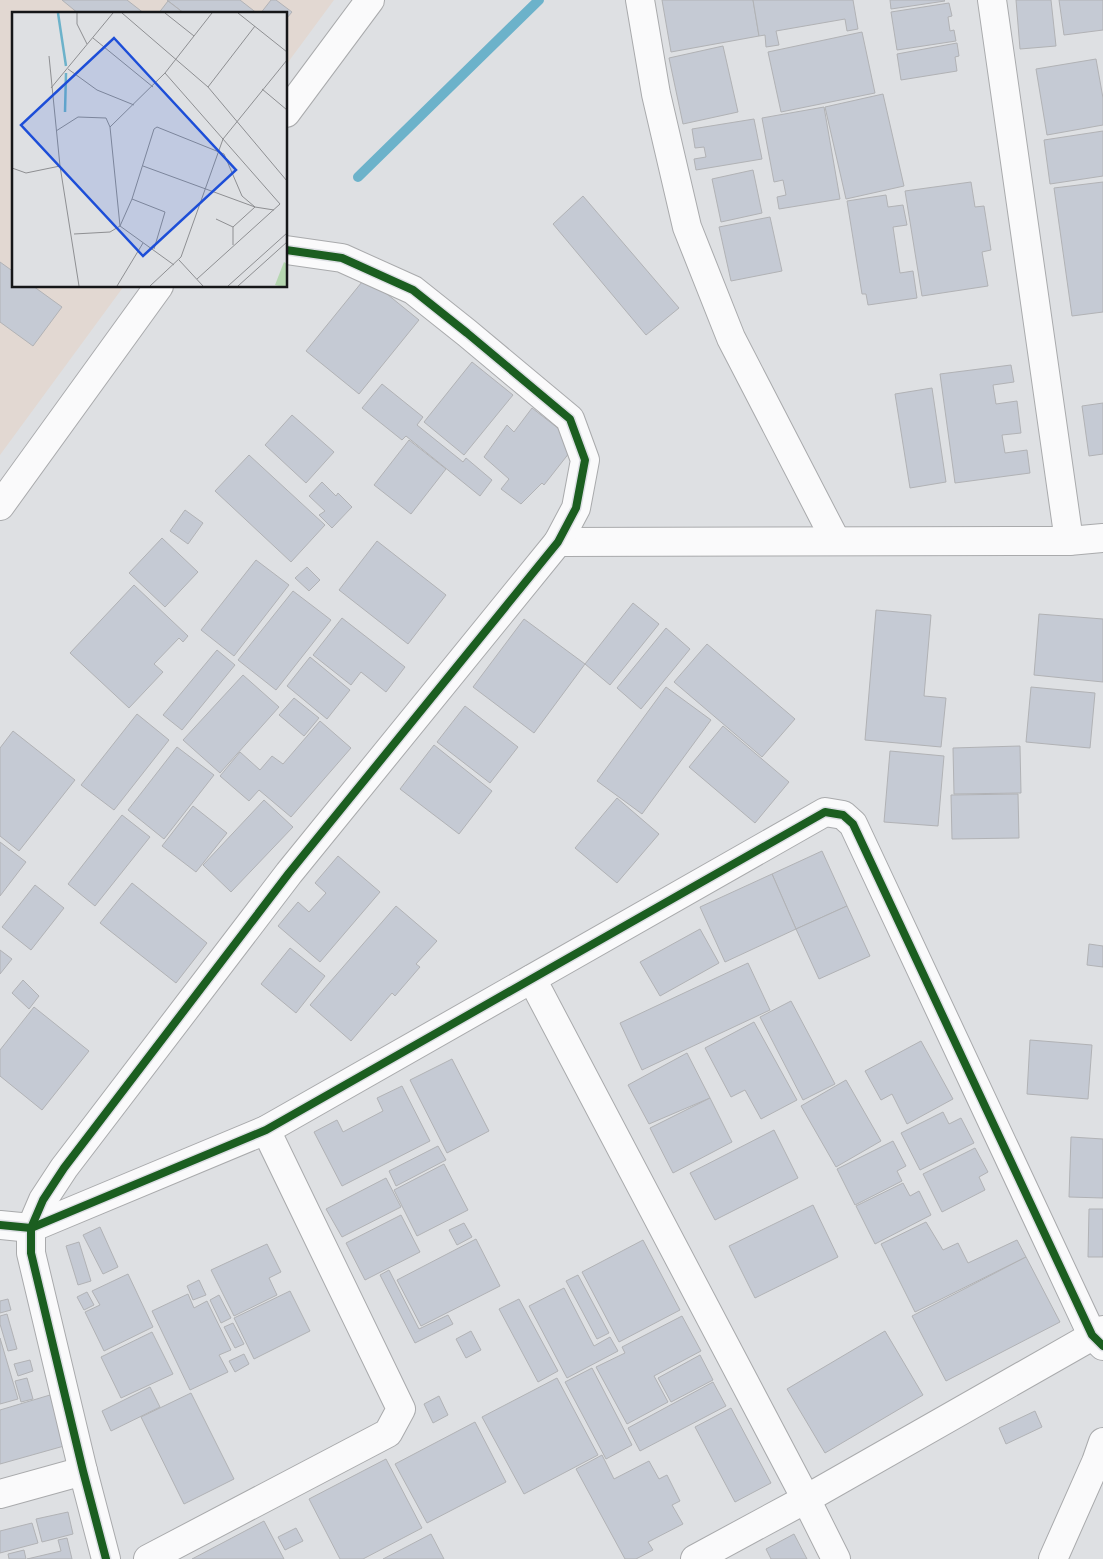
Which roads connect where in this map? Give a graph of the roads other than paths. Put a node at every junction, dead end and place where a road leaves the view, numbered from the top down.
1 (370, 0) edge
2 (640, 0) edge
3 (992, 0) edge
4 (288, 110) edge
5 (288, 250) edge
6 (158, 288) edge
7 (4, 494) edge
8 (1103, 538) edge
9 (1069, 541) junction
10 (558, 542) junction
11 (836, 542) junction
12 (532, 979) junction
13 (266, 1130) junction
14 (0, 1225) edge
15 (31, 1228) junction
16 (1099, 1337) edge
17 (1103, 1442) edge
18 (83, 1471) junction
19 (0, 1494) edge
20 (806, 1499) junction
21 (106, 1559) edge
22 (148, 1559) edge
23 (695, 1559) edge
24 (836, 1559) edge
25 (1053, 1559) edge

1 - 4 street
2 - 11 street
3 - 9 street
5 - 10 street
6 - 7 street
8 - 9 street
9 - 11 street
10 - 11 street
10 - 15 street
12 - 13 street
12 - 16 street
12 - 20 street
13 - 15 street
13 - 22 street
14 - 15 street
15 - 18 street
16 - 20 street
17 - 25 street
18 - 19 street
18 - 21 street
20 - 23 street
20 - 24 street

